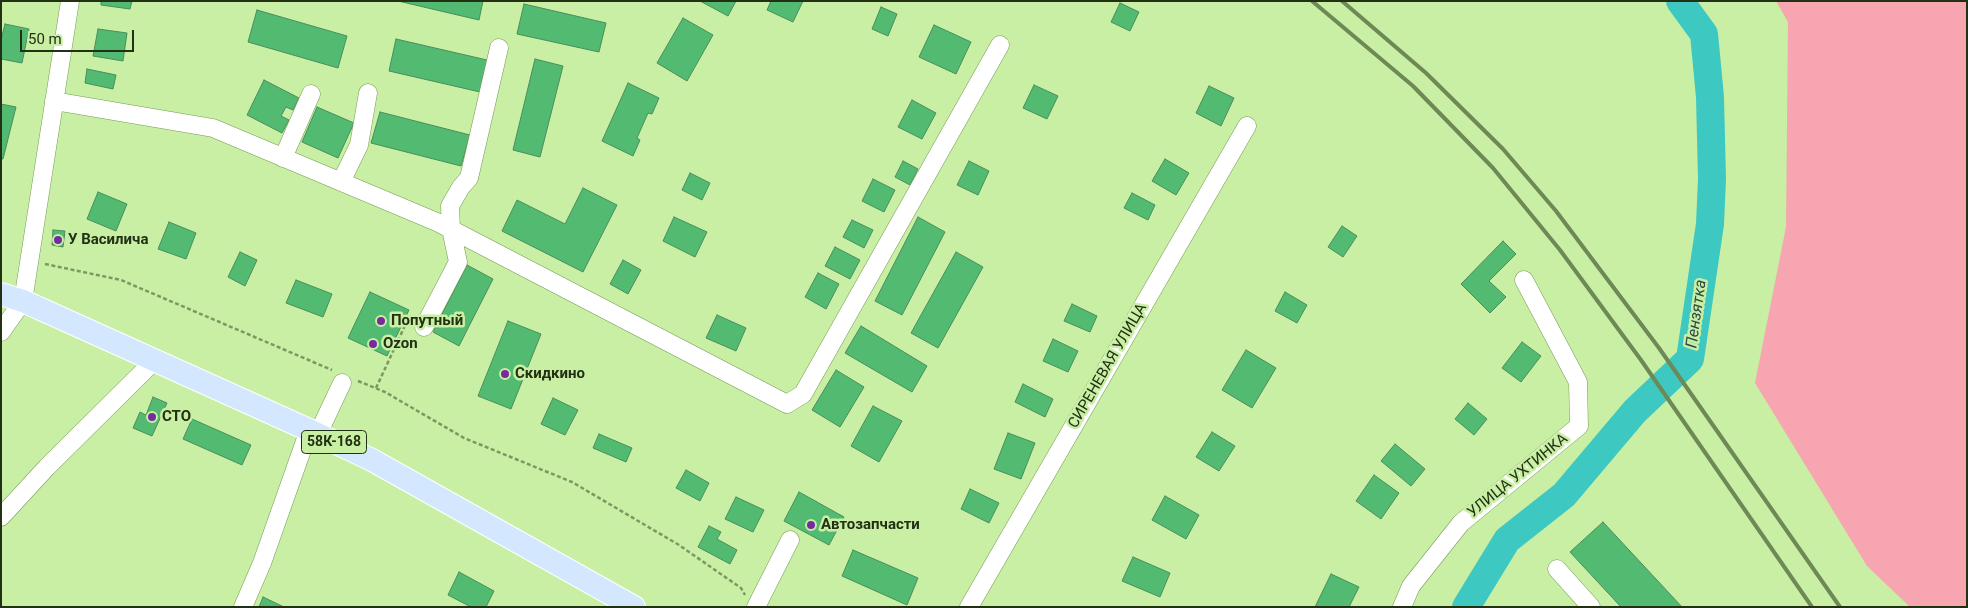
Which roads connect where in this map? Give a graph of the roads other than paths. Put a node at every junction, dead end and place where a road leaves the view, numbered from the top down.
1 (70, 1) edge
2 (1000, 45) dead end
3 (499, 48) dead end
4 (368, 93) dead end
5 (311, 94) dead end
6 (54, 101) junction
7 (1247, 126) dead end
8 (283, 158) junction
9 (341, 182) junction
10 (451, 229) junction
11 (1524, 280) dead end
12 (1, 294) edge
13 (23, 301) junction
14 (425, 326) road end
15 (1, 332) edge
16 (155, 360) junction
17 (347, 379) road end
18 (314, 432) junction
19 (1, 517) edge
20 (790, 540) dead end
21 (1557, 569) dead end
22 (751, 604) edge
23 (243, 607) edge
24 (634, 607) edge
25 (969, 607) edge
26 (1402, 607) edge
27 (1591, 607) edge

1 - 6 street
2 - 10 street
3 - 10 street
4 - 9 street
5 - 8 street
6 - 8 street
6 - 13 street
7 - 25 street, СИРЕНЕВАЯ УЛИЦА
8 - 9 street
9 - 10 street
10 - 14 street
11 - 26 street, УЛИЦА УХТИНКА
12 - 13 main road, 58К-168
13 - 15 street
13 - 16 main road, 58К-168
16 - 18 main road, 58К-168
16 - 19 street
17 - 18 street
18 - 23 street
18 - 24 main road, 58К-168
20 - 22 street
21 - 27 street

